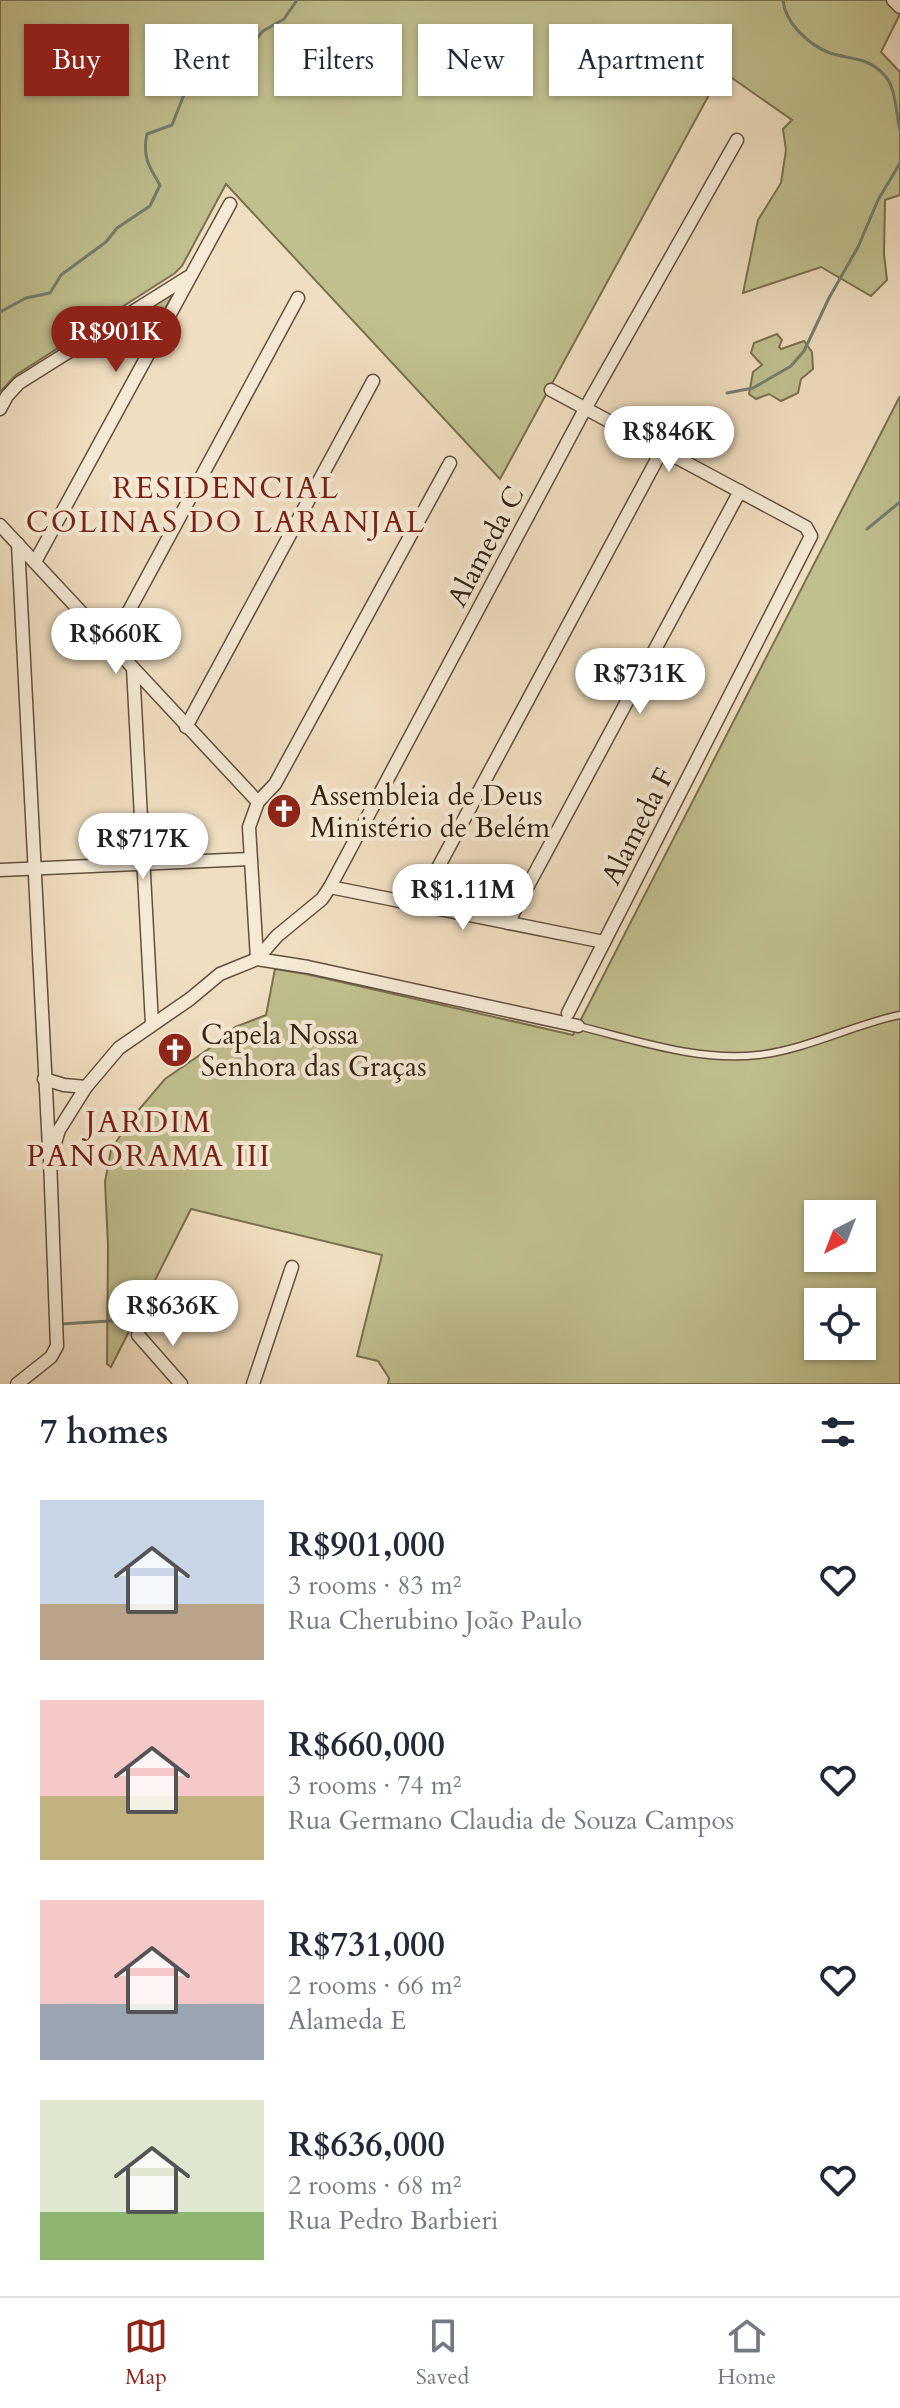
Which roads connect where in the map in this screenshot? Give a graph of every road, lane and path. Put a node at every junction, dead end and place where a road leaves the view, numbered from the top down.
1 (893, 0) edge
2 (900, 7) edge
3 (737, 140) dead end
4 (230, 204) dead end
5 (191, 275) junction
6 (298, 298) dead end
7 (118, 320) junction
8 (150, 349) junction
9 (373, 381) dead end
10 (551, 390) dead end
11 (0, 409) edge
12 (585, 409) junction
13 (662, 450) junction
14 (450, 463) dead end
15 (740, 491) junction
16 (0, 525) edge
17 (18, 544) junction
18 (35, 562) junction
19 (111, 644) junction
20 (133, 668) junction
21 (186, 727) junction
22 (258, 802) junction
23 (250, 859) junction
24 (142, 863) junction
25 (34, 868) junction
26 (0, 870) edge
27 (330, 887) junction
28 (418, 905) junction
29 (508, 923) junction
30 (604, 942) junction
31 (257, 959) junction
32 (568, 1013) dead end
33 (900, 1015) edge
34 (152, 1024) junction
35 (578, 1026) joint
36 (44, 1079) junction
37 (86, 1087) junction
38 (50, 1159) junction
39 (292, 1267) dead end
40 (138, 1335) dead end
41 (17, 1384) edge
42 (181, 1384) edge
43 (253, 1384) edge

1 - 2 street
3 - 12 street, Alameda C
4 - 5 street
5 - 7 street
5 - 8 street
6 - 19 street
7 - 8 street
7 - 11 street
8 - 18 street
9 - 21 street
10 - 12 street
12 - 13 street
12 - 27 street, Alameda C
13 - 15 street
13 - 28 street
14 - 22 street
15 - 29 street
15 - 30 street, Alameda F
16 - 17 street
17 - 18 street
17 - 25 street
18 - 19 street
19 - 20 street
20 - 21 street
20 - 24 street
21 - 22 street
22 - 23 street
23 - 24 street
23 - 31 street
24 - 25 street
24 - 34 street
25 - 26 street
25 - 36 street
27 - 28 street
27 - 31 street, Alameda C
28 - 29 street
29 - 30 street
30 - 32 street, Alameda F
31 - 34 street
31 - 35 street
33 - 35 lane
34 - 37 street
36 - 37 street
36 - 38 street
37 - 38 street
38 - 41 street
39 - 43 street
40 - 42 street

